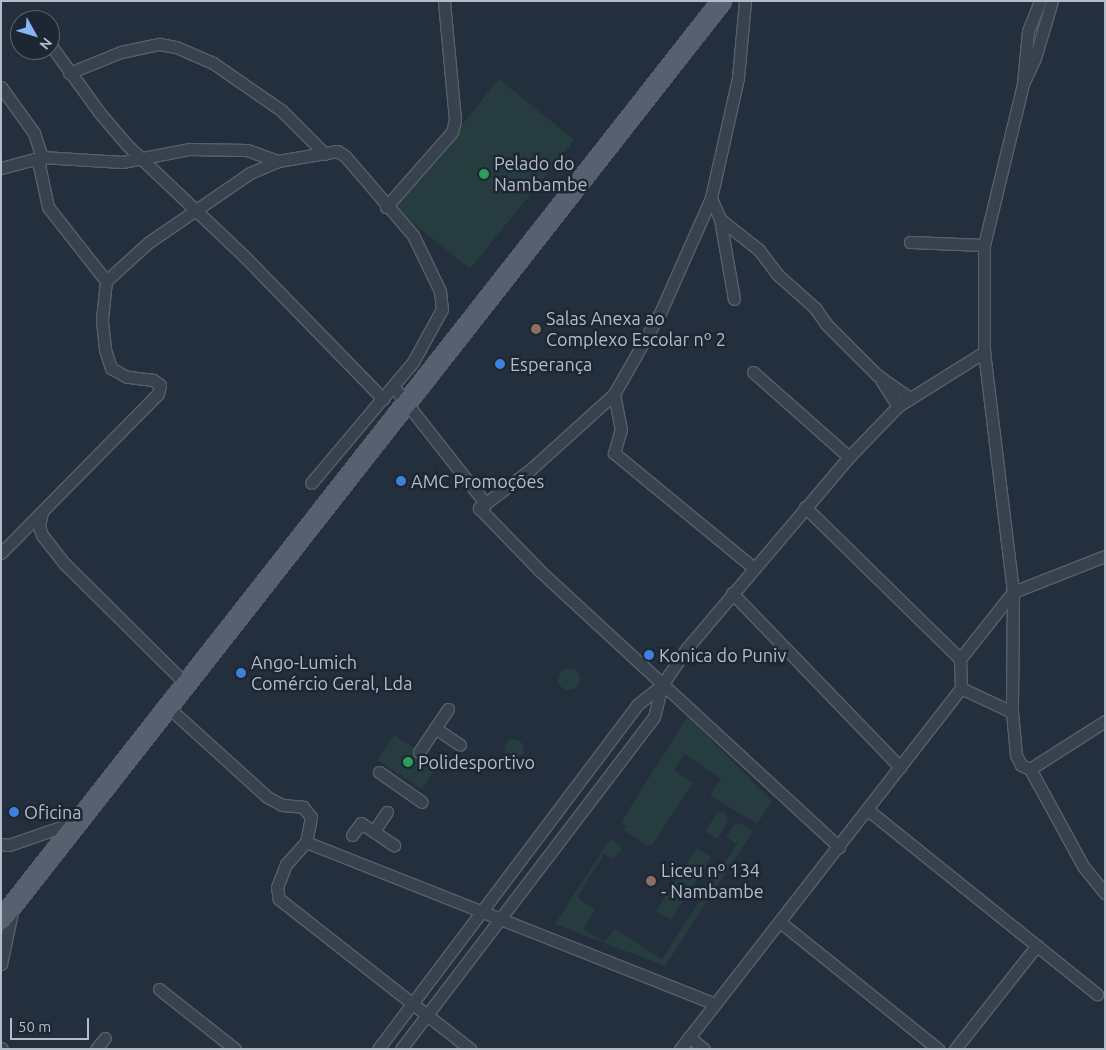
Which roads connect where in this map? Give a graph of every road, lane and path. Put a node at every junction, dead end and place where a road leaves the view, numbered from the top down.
1 (444, 1) edge
2 (721, 1) edge
3 (745, 1) edge
4 (1040, 1) edge
5 (1052, 1) edge
6 (60, 58) edge
7 (69, 72) junction
8 (1023, 84) junction
9 (1, 87) edge
10 (325, 154) junction
11 (42, 157) junction
12 (145, 158) junction
13 (278, 161) junction
14 (1, 168) edge
15 (711, 198) junction
16 (386, 206) junction
17 (196, 210) junction
18 (720, 219) junction
19 (910, 242) dead end
20 (984, 245) junction
21 (106, 281) junction
22 (734, 299) dead end
23 (984, 352) junction
24 (753, 372) dead end
25 (877, 374) junction
26 (393, 386) junction
27 (614, 394) junction
28 (910, 398) junction
29 (383, 399) junction
30 (406, 402) junction
31 (898, 406) junction
32 (849, 457) junction
33 (310, 483) dead end
34 (486, 504) junction
35 (805, 507) junction
36 (42, 512) junction
37 (1, 553) edge
38 (1105, 556) edge
39 (754, 568) junction
40 (1013, 592) junction
41 (732, 593) junction
42 (960, 659) junction
43 (187, 685) junction
44 (662, 685) junction
45 (961, 688) junction
46 (169, 708) junction
47 (448, 709) dead end
48 (1012, 712) junction
49 (1105, 721) edge
50 (435, 728) junction
51 (460, 745) dead end
52 (419, 752) dead end
53 (900, 767) junction
54 (1030, 768) junction
55 (380, 772) dead end
56 (422, 802) dead end
57 (868, 810) junction
58 (387, 812) dead end
59 (80, 820) junction
60 (374, 831) junction
61 (352, 835) dead end
62 (306, 842) junction
63 (1, 844) edge
64 (394, 845) dead end
65 (839, 847) junction
66 (1105, 894) edge
67 (14, 903) junction
68 (483, 912) junction
69 (1, 919) edge
70 (501, 919) junction
71 (780, 922) junction
72 (1037, 945) junction
73 (1, 964) edge
74 (159, 989) dead end
75 (1097, 994) dead end
76 (414, 1003) junction
77 (715, 1004) junction
78 (428, 1014) junction
79 (689, 1037) junction
80 (105, 1038) dead end
81 (96, 1049) edge
82 (235, 1049) edge
83 (378, 1049) edge
84 (401, 1049) edge
85 (470, 1049) edge
86 (680, 1049) edge
87 (704, 1049) edge
88 (938, 1049) edge
89 (954, 1049) edge

1 - 16 street
2 - 30 main road
3 - 15 street
4 - 8 street
5 - 8 street
6 - 7 street
7 - 10 street
7 - 12 street
8 - 20 street
9 - 11 street
10 - 13 street
10 - 16 street
11 - 12 street
11 - 14 street
11 - 21 street
12 - 13 street
12 - 17 street
13 - 17 street
15 - 18 street
15 - 27 street
16 - 26 street
17 - 21 street
17 - 29 street
18 - 22 street
18 - 25 street
19 - 20 street
20 - 23 street
21 - 36 street
23 - 28 street
23 - 40 street
24 - 32 street
25 - 28 street
25 - 31 street
26 - 29 street
26 - 30 street
27 - 34 street
27 - 39 street
28 - 31 street
29 - 33 street
30 - 34 street
30 - 43 main road
31 - 32 street
32 - 35 street
34 - 44 street
35 - 39 street
35 - 42 street
36 - 37 street
36 - 43 street
38 - 40 street
39 - 41 street
40 - 42 street
40 - 48 street
41 - 44 street
41 - 53 street
42 - 45 street
43 - 46 main road
44 - 65 street
44 - 68 street
44 - 70 street
45 - 48 street
45 - 53 street
46 - 59 main road
46 - 62 street
47 - 50 street
48 - 54 street
49 - 54 street
50 - 51 street
50 - 52 street
53 - 57 street
54 - 66 street
55 - 56 street
57 - 65 street
57 - 72 street
58 - 60 street
59 - 63 street
59 - 67 main road
60 - 61 street
60 - 64 street
62 - 68 street
62 - 76 street
65 - 71 street
67 - 69 main road
67 - 73 street
68 - 70 street
68 - 76 street
70 - 77 street
70 - 78 street
71 - 77 street
71 - 88 street
72 - 75 street
72 - 89 street
74 - 82 street
76 - 78 street
76 - 83 street
77 - 79 street
78 - 84 street
78 - 85 street
79 - 86 street
79 - 87 street
80 - 81 street

